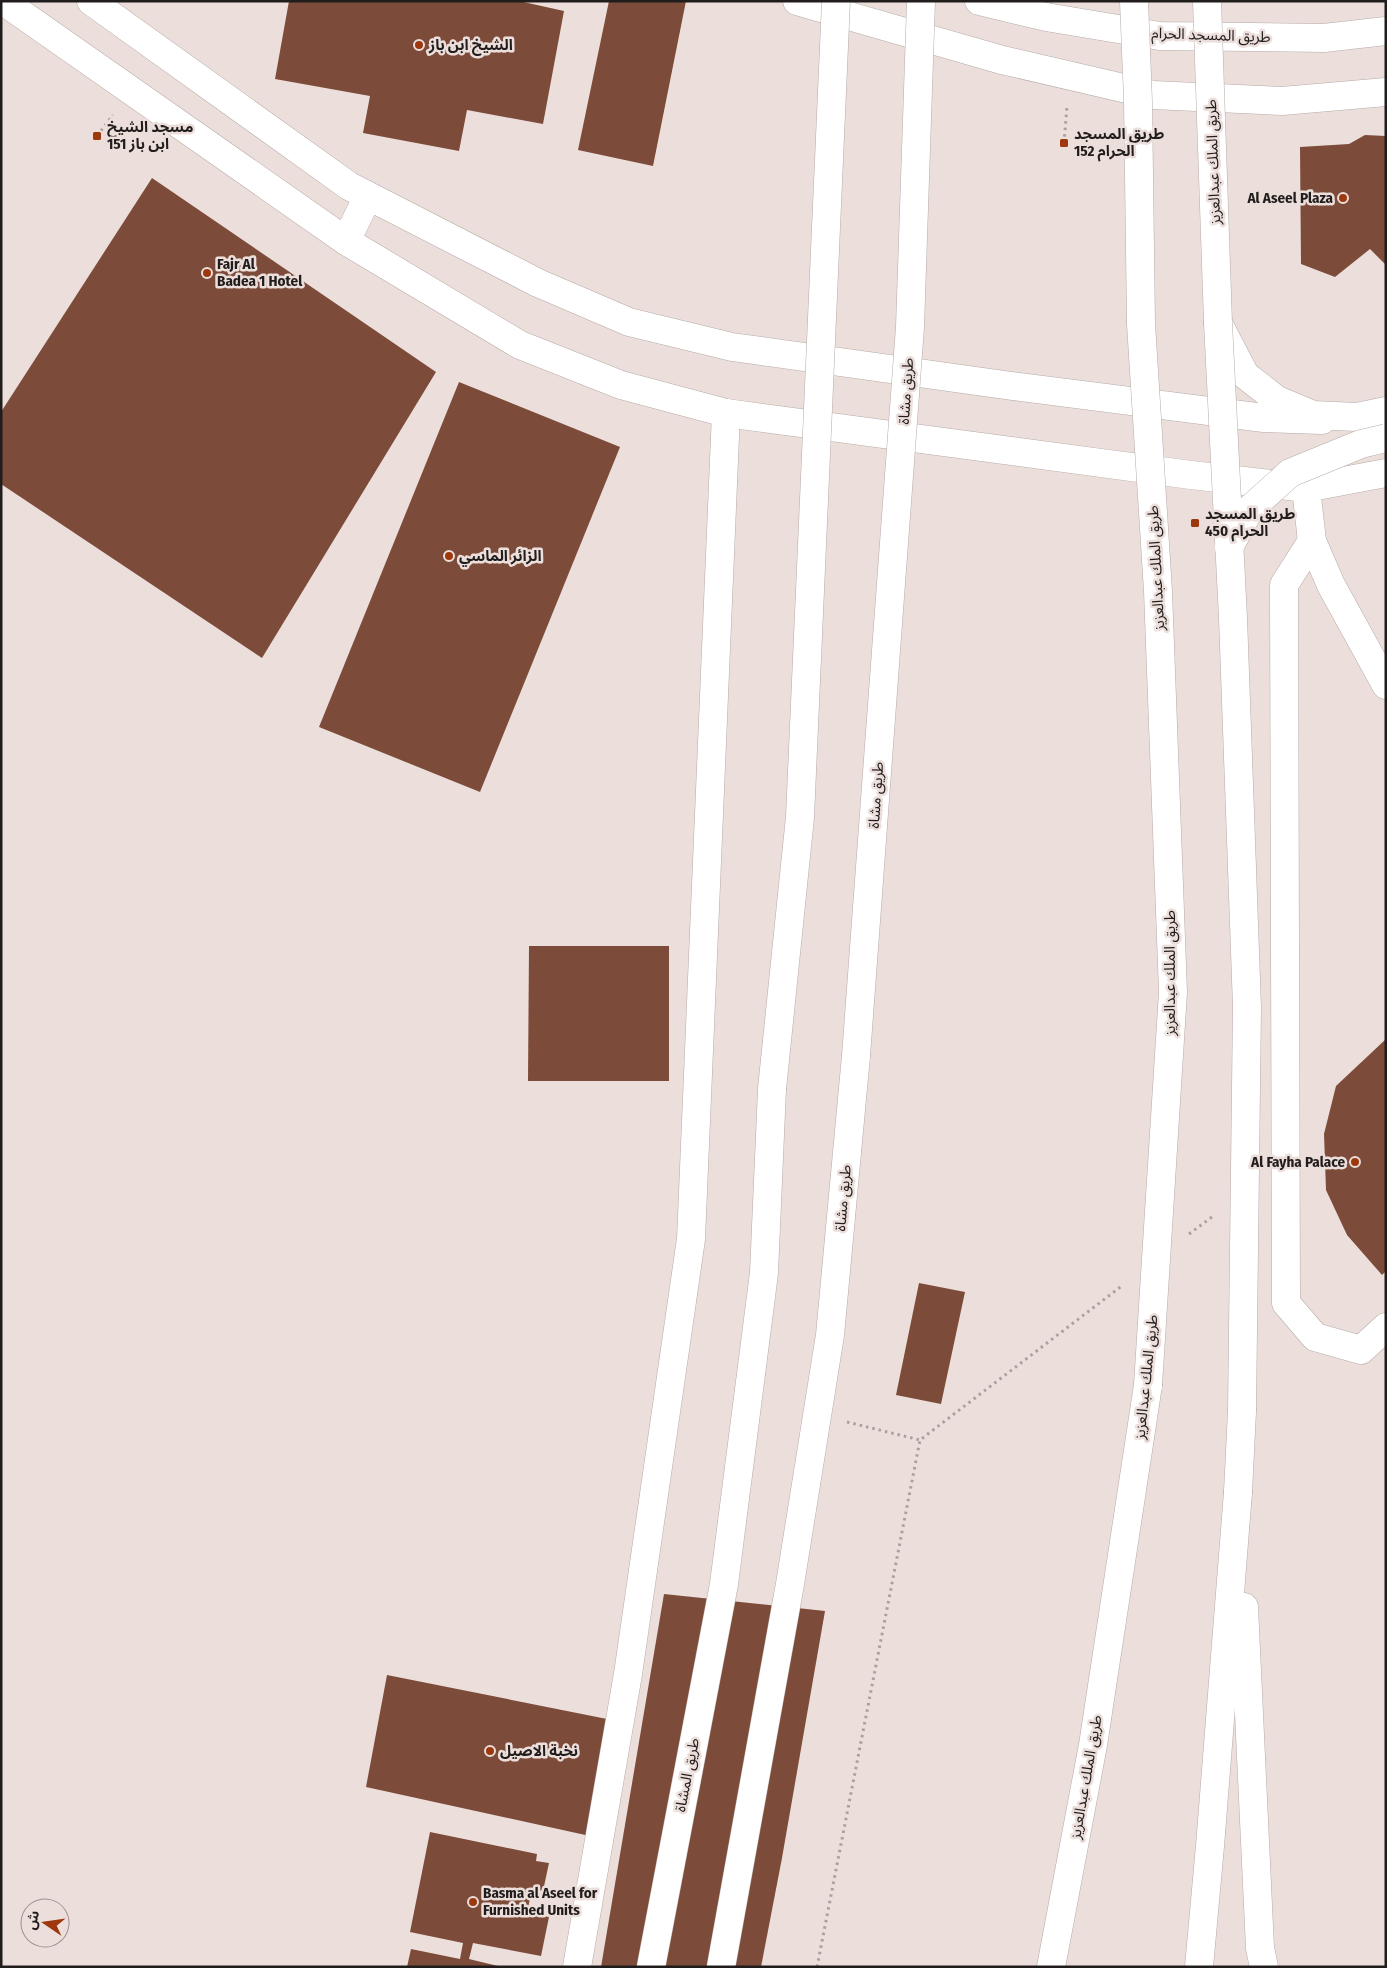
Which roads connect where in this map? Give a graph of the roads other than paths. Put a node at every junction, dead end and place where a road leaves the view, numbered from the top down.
1 (3, 1) edge
2 (91, 1) edge
3 (797, 1) edge
4 (836, 1) edge
5 (921, 1) edge
6 (979, 1) edge
7 (1134, 1) edge
8 (1208, 1) edge
9 (1386, 31) edge
10 (1386, 92) edge
11 (368, 196) junction
12 (346, 240) junction
13 (1218, 323) junction
14 (1386, 411) edge
15 (726, 412) junction
16 (1386, 422) edge
17 (1386, 438) edge
18 (1386, 473) edge
19 (1277, 485) junction
20 (1306, 488) junction
21 (1312, 541) junction
22 (1229, 546) junction
23 (1386, 685) edge
24 (1386, 1328) edge
25 (1238, 1492) junction
26 (577, 1967) edge
27 (651, 1967) edge
28 (721, 1967) edge
29 (1051, 1967) edge
30 (1198, 1967) edge
31 (1264, 1967) edge

1 - 12 main road
2 - 11 main road
3 - 10 main road
4 - 27 main road, طريق المشاة, bridge
5 - 28 main road, طريق مشاة, bridge
6 - 9 main road, طريق المسجد الحرام
7 - 29 main road, طريق الملك عبدالعزيز, bridge
8 - 13 main road, طريق الملك عبدالعزيز, bridge
11 - 12 main road
11 - 16 main road
12 - 15 main road
13 - 14 main road
13 - 22 main road, طريق الملك عبدالعزيز, bridge
15 - 19 main road
15 - 26 main road
17 - 19 main road, bridge
18 - 20 main road
19 - 20 main road
19 - 22 main road, bridge
20 - 21 main road
21 - 23 main road
21 - 24 main road
22 - 25 main road, طريق الملك عبدالعزيز, bridge
25 - 30 main road
25 - 31 main road

